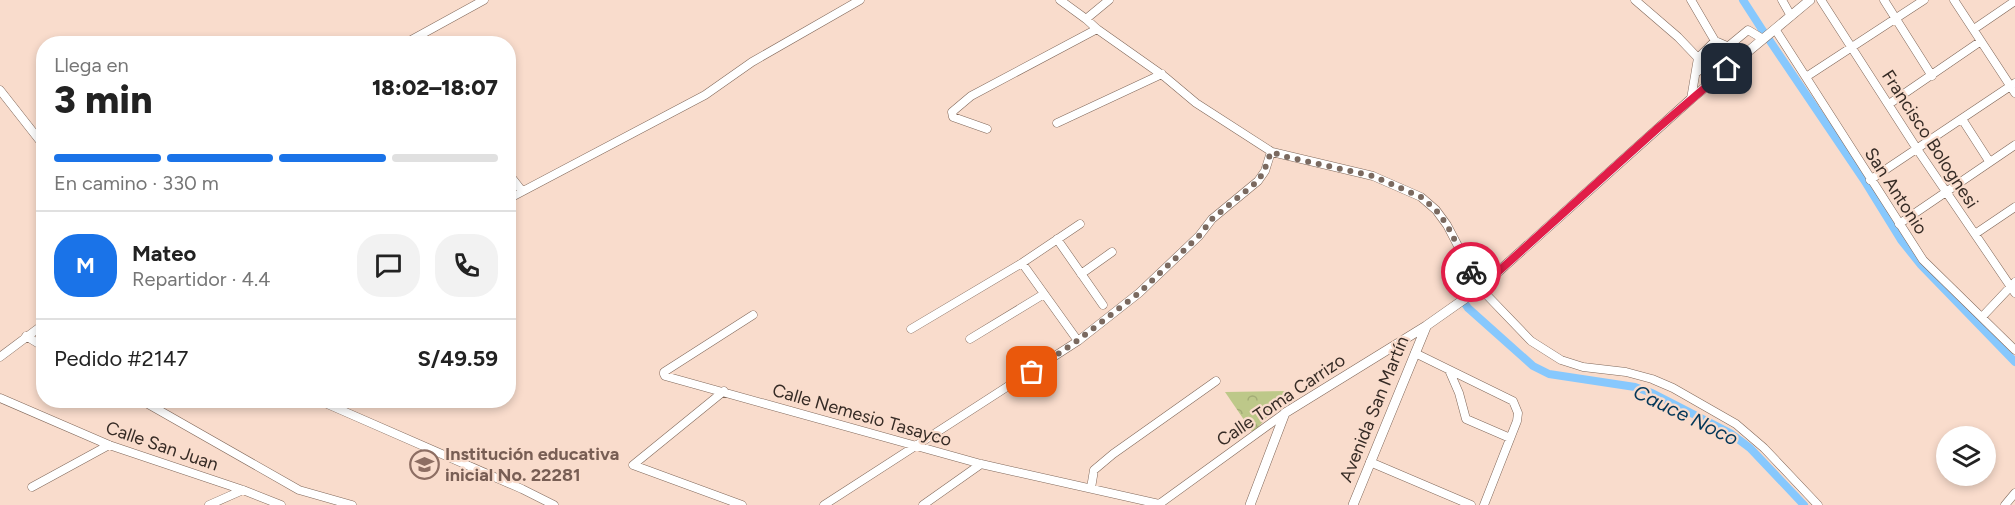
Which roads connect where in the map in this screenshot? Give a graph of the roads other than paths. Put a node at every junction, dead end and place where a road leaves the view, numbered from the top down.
1 (484, 0) edge
2 (860, 0) edge
3 (1060, 0) edge
4 (1109, 0) edge
5 (1635, 0) edge
6 (1690, 0) edge
7 (1782, 0) edge
8 (1810, 0) edge
9 (1821, 0) edge
10 (1884, 0) edge
11 (1924, 0) edge
12 (1954, 0) edge
13 (2015, 1) edge
14 (1791, 16) junction
15 (1895, 18) junction
16 (1086, 19) junction
17 (1097, 29) junction
18 (1775, 29) junction
19 (1974, 29) junction
20 (419, 36) edge
21 (1763, 39) junction
22 (1714, 41) junction
23 (1981, 41) junction
24 (1729, 47) junction
25 (1852, 47) junction
26 (1698, 58) junction
27 (1696, 73) junction
28 (1161, 74) junction
29 (1932, 76) junction
30 (1806, 77) junction
31 (2014, 87) edge
32 (0, 90) edge
33 (1691, 99) junction
34 (1889, 104) junction
35 (1962, 119) junction
36 (1057, 123) dead end
37 (987, 129) dead end
38 (36, 136) edge
39 (2015, 145) edge
40 (1917, 149) junction
41 (1271, 152) junction
42 (1989, 161) junction
43 (1870, 180) junction
44 (516, 183) edge
45 (522, 191) junction
46 (1947, 191) junction
47 (516, 194) edge
48 (2015, 207) edge
49 (1080, 224) dead end
50 (1899, 224) junction
51 (1975, 234) junction
52 (1057, 239) junction
53 (1112, 252) dead end
54 (1022, 263) junction
55 (1081, 274) junction
56 (2014, 287) edge
57 (1480, 288) junction
58 (1044, 294) junction
59 (1103, 304) dead end
60 (753, 315) dead end
61 (1982, 317) junction
62 (1426, 326) junction
63 (36, 329) edge
64 (911, 329) dead end
65 (26, 336) junction
66 (970, 339) dead end
67 (1077, 341) junction
68 (36, 342) edge
69 (2015, 350) edge
70 (1415, 352) junction
71 (0, 357) edge
72 (1449, 370) junction
73 (1216, 381) dead end
74 (724, 392) junction
75 (0, 398) edge
76 (155, 408) edge
77 (336, 408) edge
78 (1285, 413) junction
79 (1510, 438) junction
80 (109, 445) junction
81 (914, 447) junction
82 (1370, 462) junction
83 (981, 464) junction
84 (32, 487) dead end
85 (1091, 489) junction
86 (243, 490) junction
87 (2015, 493) edge
88 (1158, 504) edge
89 (209, 505) edge
90 (281, 505) edge
91 (352, 505) edge
92 (554, 505) edge
93 (742, 505) edge
94 (824, 505) edge
95 (923, 505) edge
96 (1250, 505) edge
97 (1353, 505) edge
98 (1471, 505) edge
99 (1484, 505) edge
100 (1818, 505) edge
101 (2005, 505) edge

1 - 20 street
2 - 45 street
3 - 16 street
4 - 16 street
5 - 26 street
6 - 22 street
7 - 14 street
8 - 14 main road, Calle Toma Carrizo
9 - 25 street, Francisco Bolognesi
10 - 15 street
11 - 15 street
12 - 19 street
13 - 19 street
14 - 18 main road, Calle Toma Carrizo
15 - 25 street
15 - 29 street
16 - 17 street
17 - 28 street
17 - 37 street
18 - 21 main road, Calle Toma Carrizo
18 - 30 street, San Antonio
19 - 23 street
21 - 24 street
21 - 33 main road, Calle Toma Carrizo
22 - 24 street
22 - 26 street
23 - 29 street
23 - 31 street
24 - 27 street
25 - 30 street
25 - 34 street, Francisco Bolognesi
26 - 27 street
27 - 33 street
28 - 36 street
28 - 41 street
29 - 34 street
30 - 43 street, San Antonio
31 - 35 street
32 - 38 street
33 - 57 main road, Calle Toma Carrizo
34 - 40 street, Francisco Bolognesi
35 - 40 street
35 - 42 street
39 - 42 street
40 - 43 street
40 - 46 street, Francisco Bolognesi
41 - 57 street
41 - 67 street
42 - 46 street
43 - 50 street, San Antonio
44 - 45 street
45 - 47 street
46 - 50 street
46 - 51 street, Francisco Bolognesi
48 - 51 street
49 - 52 street
50 - 61 street, San Antonio
51 - 56 street, Francisco Bolognesi
52 - 54 street
52 - 55 street
53 - 55 street
54 - 58 street
54 - 64 street
55 - 59 street
56 - 61 street
57 - 62 main road, Calle Toma Carrizo
57 - 100 street
58 - 66 street
58 - 67 street
60 - 74 street, Calle Nemesio Tasayco
61 - 69 street, San Antonio
62 - 70 main road, Avenida San Martín
62 - 78 main road, Calle Toma Carrizo
63 - 65 street
65 - 68 street
65 - 71 street
67 - 81 street
70 - 72 street
70 - 82 main road, Avenida San Martín
72 - 79 street
72 - 79 street
73 - 85 street
74 - 81 street, Calle Nemesio Tasayco
74 - 93 street
75 - 80 street, Calle San Juan
76 - 91 street
77 - 92 street
78 - 88 street, Calle Toma Carrizo
78 - 96 main road
79 - 99 street
80 - 84 street
80 - 86 street, Calle San Juan
81 - 83 street, Calle Nemesio Tasayco
81 - 94 street
82 - 97 main road, Avenida San Martín
82 - 98 street
83 - 85 street, Calle Nemesio Tasayco
83 - 95 street
85 - 88 street, Calle Nemesio Tasayco
86 - 89 street
86 - 90 street, Calle San Juan
87 - 101 street

